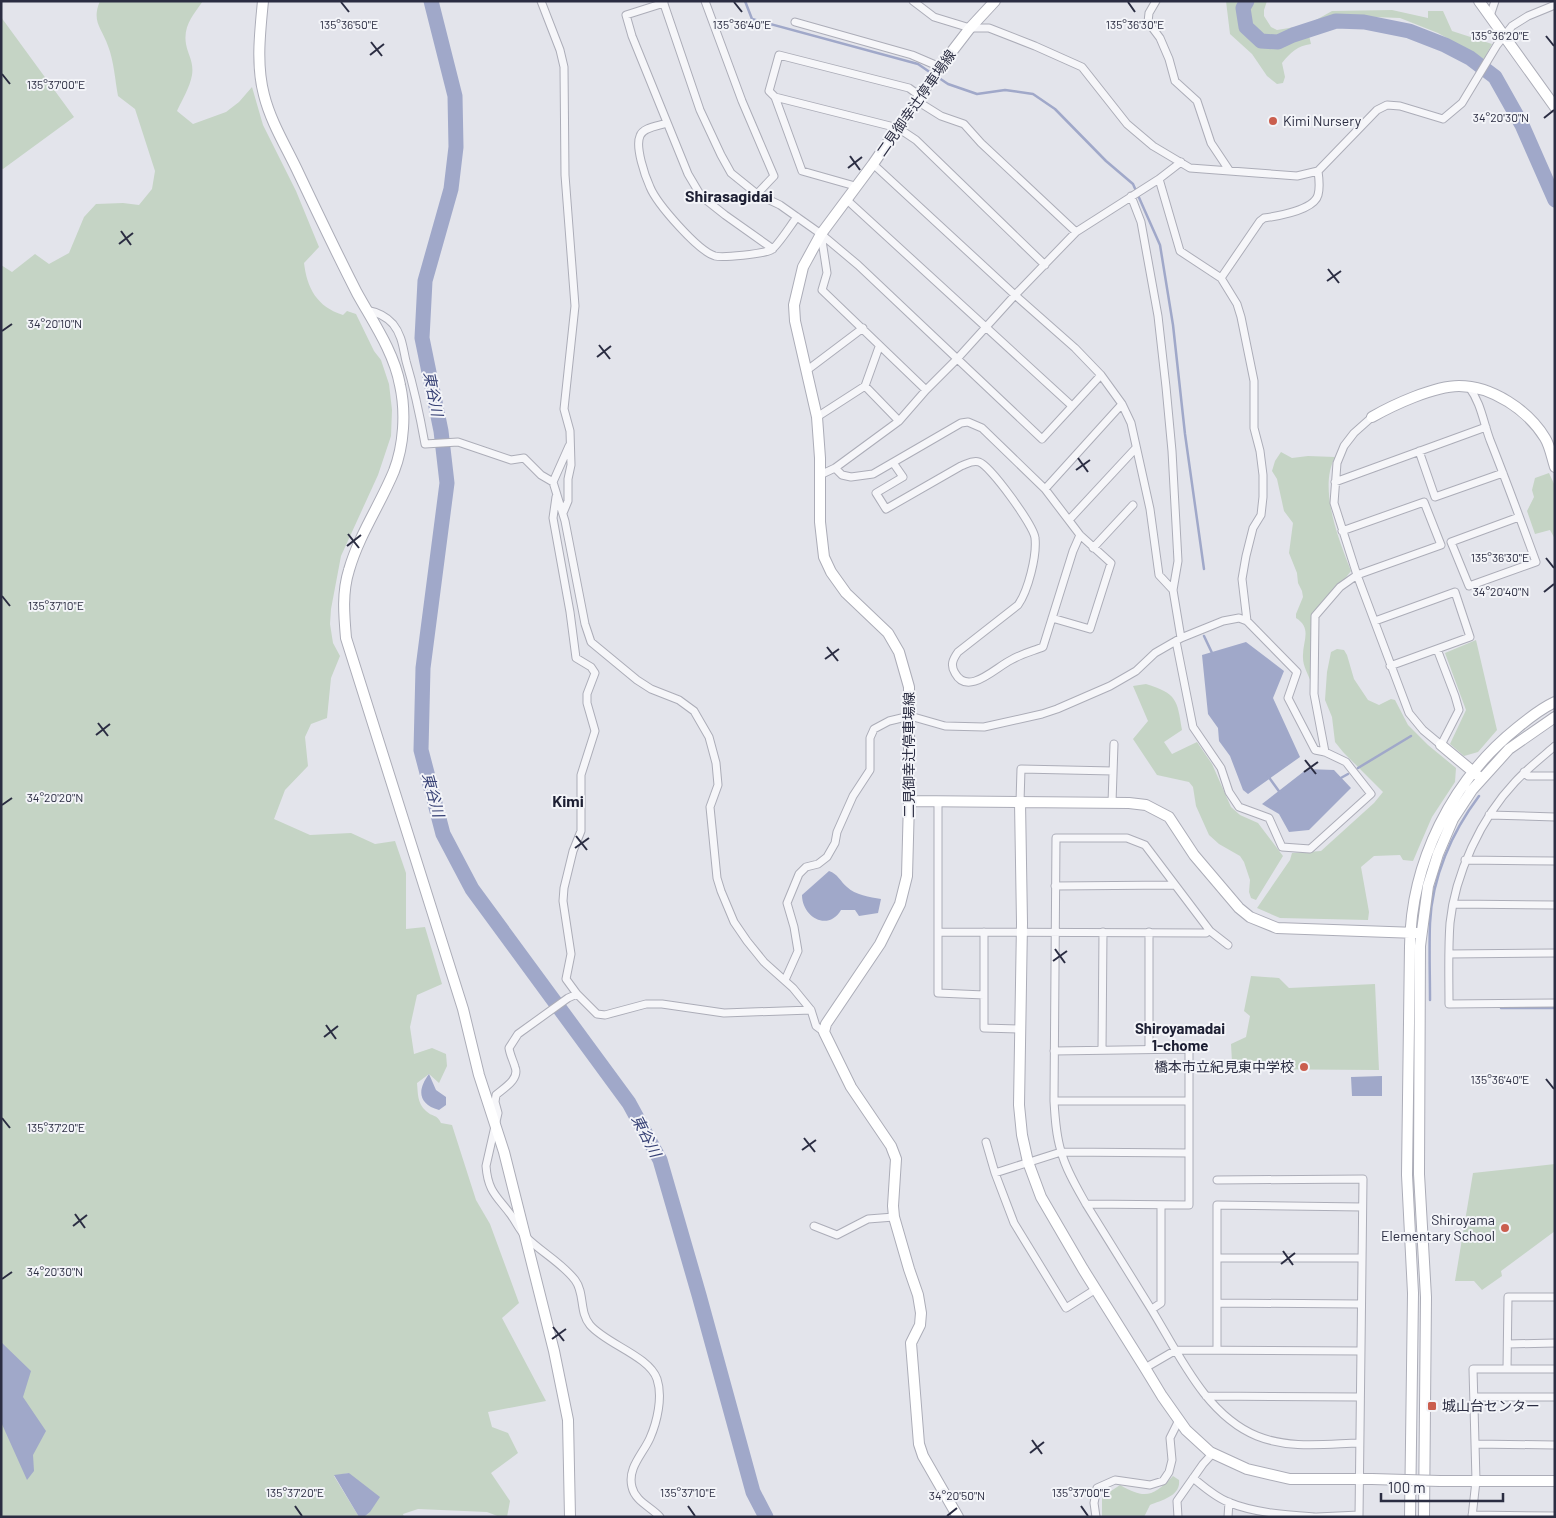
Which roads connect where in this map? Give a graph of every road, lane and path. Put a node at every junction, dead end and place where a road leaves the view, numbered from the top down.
1 (263, 1) edge
2 (541, 1) edge
3 (704, 1) edge
4 (913, 1) edge
5 (996, 1) edge
6 (1156, 1) edge
7 (1479, 1) edge
8 (1495, 1) edge
9 (663, 2) edge
10 (1555, 5) edge
11 (1490, 16) junction
12 (795, 22) dead end
13 (970, 28) junction
14 (1504, 35) junction
15 (940, 68) junction
16 (775, 97) junction
17 (919, 98) junction
18 (1555, 107) edge
19 (667, 123) junction
20 (898, 128) junction
21 (1181, 162) junction
22 (873, 164) junction
23 (1229, 170) junction
24 (1318, 171) junction
25 (1157, 180) junction
26 (855, 186) junction
27 (757, 194) junction
28 (1132, 195) junction
29 (847, 200) junction
30 (797, 217) junction
31 (1076, 232) junction
32 (821, 234) junction
33 (773, 249) junction
34 (1045, 265) junction
35 (1221, 278) junction
36 (1015, 295) junction
37 (366, 310) junction
38 (863, 328) junction
39 (986, 328) junction
40 (879, 347) junction
41 (957, 359) junction
42 (806, 371) junction
43 (1100, 375) junction
44 (864, 386) junction
45 (1469, 387) junction
46 (926, 390) junction
47 (1122, 404) junction
48 (1072, 406) junction
49 (817, 416) junction
50 (1372, 417) joint
51 (899, 421) junction
52 (1486, 427) junction
53 (570, 445) junction
54 (1135, 449) junction
55 (1419, 452) junction
56 (894, 464) junction
57 (1555, 467) edge
58 (836, 468) junction
59 (1503, 473) junction
60 (820, 476) junction
61 (553, 482) junction
62 (1335, 482) junction
63 (1045, 489) junction
64 (556, 497) junction
65 (1134, 506) dead end
66 (563, 514) junction
67 (1519, 517) junction
68 (1069, 520) junction
69 (1342, 531) junction
70 (1080, 536) junction
71 (1093, 548) junction
72 (1356, 575) junction
73 (1173, 590) junction
74 (1052, 618) junction
75 (1247, 621) junction
76 (1375, 621) junction
77 (1178, 640) junction
78 (1438, 649) junction
79 (1390, 666) junction
80 (1555, 702) edge
81 (910, 716) junction
82 (1555, 717) edge
83 (1114, 744) dead end
84 (1441, 745) junction
85 (1555, 746) edge
86 (1325, 752) junction
87 (1113, 771) junction
88 (1472, 772) junction
89 (1524, 772) junction
90 (1555, 776) edge
91 (1482, 779) junction
92 (909, 801) junction
93 (938, 801) junction
94 (1020, 802) junction
95 (1112, 803) junction
96 (1489, 815) junction
97 (1555, 816) edge
98 (1466, 860) junction
99 (1555, 861) edge
100 (1174, 885) junction
101 (1055, 886) junction
102 (1454, 904) junction
103 (1555, 905) edge
104 (938, 932) junction
105 (984, 932) junction
106 (1022, 932) junction
107 (1054, 932) junction
108 (1103, 932) junction
109 (1149, 932) junction
110 (1416, 932) junction
111 (1206, 933) dead end
112 (1228, 945) dead end
113 (1449, 954) junction
114 (1555, 954) edge
115 (785, 980) junction
116 (577, 994) junction
117 (984, 995) junction
118 (1555, 1003) edge
119 (811, 1010) junction
120 (1020, 1029) junction
121 (824, 1032) junction
122 (1102, 1050) junction
123 (1149, 1050) junction
124 (1054, 1051) junction
125 (1054, 1101) junction
126 (1189, 1101) junction
127 (495, 1125) junction
128 (986, 1142) dead end
129 (1061, 1152) junction
130 (1189, 1153) junction
131 (1028, 1162) junction
132 (995, 1173) junction
133 (1217, 1180) dead end
134 (1086, 1204) junction
135 (1161, 1205) junction
136 (1362, 1207) junction
137 (894, 1217) junction
138 (814, 1226) dead end
139 (526, 1236) junction
140 (1217, 1258) junction
141 (1362, 1258) junction
142 (1096, 1289) junction
143 (1555, 1297) edge
144 (1217, 1303) junction
145 (1361, 1304) junction
146 (1152, 1309) junction
147 (1508, 1344) junction
148 (1555, 1344) edge
149 (1176, 1350) junction
150 (1217, 1350) junction
151 (1360, 1351) junction
152 (1144, 1368) junction
153 (1507, 1369) junction
154 (1555, 1369) edge
155 (1206, 1396) junction
156 (1360, 1397) junction
157 (1474, 1397) junction
158 (1555, 1397) edge
159 (1179, 1420) junction
160 (1359, 1443) junction
161 (1475, 1444) junction
162 (1555, 1445) edge
163 (1213, 1453) junction
164 (1193, 1478) junction
165 (1360, 1479) junction
166 (1476, 1481) junction
167 (1555, 1481) edge
168 (1228, 1502) junction
169 (1269, 1515) edge
170 (1359, 1516) edge
171 (1472, 1516) edge
172 (1555, 1516) edge
173 (570, 1517) edge
174 (660, 1517) edge
175 (958, 1517) edge
176 (1096, 1517) edge
177 (1178, 1517) edge
178 (1228, 1517) edge
179 (1316, 1517) edge
180 (1410, 1517) edge
181 (1424, 1517) edge

1 - 37 street
2 - 53 street
3 - 27 street
4 - 13 street
5 - 13 street, 二見御幸辻停車場線
6 - 23 street
7 - 11 street
8 - 11 street
9 - 19 street
9 - 27 street
10 - 14 street
11 - 14 street
12 - 15 street
13 - 15 street, 二見御幸辻停車場線
13 - 21 street
14 - 18 street
14 - 24 street
15 - 17 street, 二見御幸辻停車場線
16 - 17 street
16 - 20 street
16 - 26 street
17 - 20 street, 二見御幸辻停車場線
17 - 31 street
19 - 33 street
19 - 33 street
20 - 22 street, 二見御幸辻停車場線
20 - 34 street
21 - 23 street
21 - 25 street
22 - 26 street, 二見御幸辻停車場線
22 - 36 street
23 - 24 street
24 - 35 street
25 - 28 street
25 - 35 street
26 - 29 street, 二見御幸辻停車場線
27 - 30 street
28 - 31 street
28 - 73 street
29 - 32 street, 二見御幸辻停車場線
29 - 39 street
30 - 32 street
30 - 33 street
31 - 34 street
32 - 38 street
32 - 41 street
32 - 42 street, 二見御幸辻停車場線
34 - 36 street
35 - 75 street
36 - 39 street
36 - 43 street
37 - 61 street
37 - 127 street
38 - 40 street
38 - 42 street
39 - 41 street
39 - 48 street
40 - 44 street
40 - 46 street
41 - 46 street
41 - 48 street
42 - 49 street, 二見御幸辻停車場線
43 - 47 street
43 - 48 street
44 - 49 street
44 - 51 street
45 - 50 street
45 - 52 street
45 - 57 street
46 - 51 street
47 - 54 street
47 - 63 street
49 - 60 street, 二見御幸辻停車場線
50 - 62 street
51 - 58 street
52 - 55 street
52 - 59 street
53 - 61 street
53 - 66 street
54 - 68 street
54 - 73 street
55 - 59 street
55 - 62 street
56 - 58 street
56 - 63 street
56 - 74 street
58 - 60 street
59 - 67 street
60 - 81 street, 二見御幸辻停車場線
61 - 64 street
62 - 69 street
63 - 68 street
64 - 66 street
64 - 116 street
65 - 71 street
66 - 115 street
67 - 67 street
68 - 70 street
69 - 72 street
69 - 72 street
70 - 71 street
70 - 74 street
71 - 74 street
72 - 76 street
72 - 86 street
73 - 77 street
75 - 77 street
75 - 86 street
76 - 78 street
76 - 79 street
77 - 81 street
77 - 86 street
78 - 79 street
78 - 84 street
79 - 84 street
80 - 88 street
81 - 92 street, 二見御幸辻停車場線
81 - 115 street
82 - 91 street
83 - 87 street
84 - 88 street
85 - 89 street
87 - 94 street
87 - 95 street
88 - 91 street
88 - 110 street
89 - 90 street
89 - 96 street
91 - 110 street
92 - 93 street
92 - 121 street, 二見御幸辻停車場線
93 - 94 street
93 - 104 street
94 - 95 street
94 - 106 street
95 - 110 street
96 - 97 street
96 - 98 street
98 - 99 street
98 - 102 street
100 - 101 street
100 - 101 street
100 - 112 street
101 - 107 street
102 - 103 street
102 - 113 street
104 - 105 street
104 - 117 street
105 - 106 street
105 - 117 street
106 - 107 street
106 - 120 street
107 - 108 street
107 - 124 street
108 - 109 street
108 - 122 street
109 - 111 street
109 - 123 street
110 - 180 street
110 - 181 street
113 - 114 street
113 - 118 street
115 - 119 street
116 - 119 street
116 - 127 street
117 - 120 street
119 - 121 street
120 - 131 street
121 - 137 street
122 - 123 street
122 - 124 street
123 - 126 street
124 - 125 street
125 - 126 street
125 - 129 street
126 - 130 street
127 - 139 street
127 - 139 street
128 - 132 street
129 - 130 street
129 - 131 street
129 - 134 street
130 - 135 street
131 - 132 street
131 - 142 street
132 - 142 street
133 - 136 street
134 - 135 street
134 - 146 street
135 - 146 street
136 - 140 street
136 - 141 street
137 - 138 street
137 - 175 street
139 - 173 street
139 - 174 street
140 - 141 street
140 - 144 street
141 - 145 street
142 - 152 street
143 - 147 street
144 - 145 street
144 - 150 street
145 - 151 street
146 - 149 street
147 - 148 street
147 - 153 street
149 - 150 street
149 - 152 street
149 - 155 street
150 - 151 street
151 - 156 street
152 - 159 street
153 - 154 street
153 - 157 street
155 - 156 street
155 - 160 street
156 - 160 street
157 - 158 street
157 - 161 street
159 - 163 street
159 - 176 street
160 - 165 street
161 - 162 street
161 - 166 street
163 - 164 street
163 - 165 street
164 - 168 street
164 - 177 street
165 - 166 street, bridge
165 - 170 street
166 - 167 street
166 - 171 street
168 - 169 street
168 - 178 street
169 - 179 street
170 - 179 street
171 - 172 street

